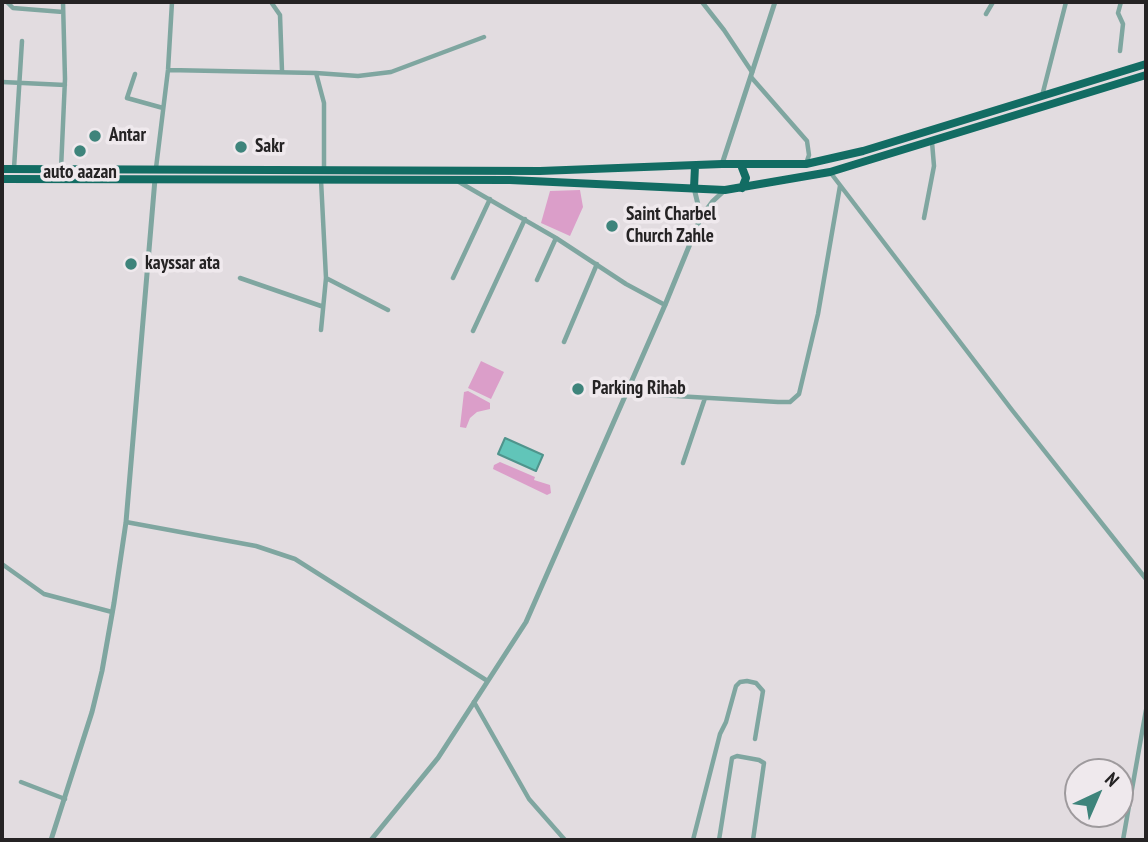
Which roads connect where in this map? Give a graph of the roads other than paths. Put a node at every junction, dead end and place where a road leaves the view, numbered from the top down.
1 (7, 2) edge
2 (63, 2) edge
3 (172, 2) edge
4 (271, 2) edge
5 (702, 2) edge
6 (775, 2) edge
7 (993, 2) edge
8 (1066, 2) edge
9 (1121, 2) edge
10 (63, 12) junction
11 (986, 14) dead end
12 (484, 37) dead end
13 (22, 41) dead end
14 (1120, 51) dead end
15 (1146, 64) edge
16 (167, 70) junction
17 (282, 71) junction
18 (316, 73) junction
19 (135, 74) dead end
20 (751, 74) junction
21 (1146, 75) edge
22 (2, 82) edge
23 (18, 83) junction
24 (65, 85) junction
25 (1042, 97) junction
26 (163, 108) junction
27 (932, 142) junction
28 (722, 164) junction
29 (806, 164) junction
30 (741, 165) junction
31 (695, 166) junction
32 (156, 168) junction
33 (2, 169) edge
34 (14, 169) junction
35 (324, 169) junction
36 (61, 170) junction
37 (830, 172) junction
38 (2, 179) edge
39 (155, 179) junction
40 (321, 180) junction
41 (455, 180) junction
42 (840, 186) junction
43 (694, 188) junction
44 (742, 188) junction
45 (725, 190) junction
46 (490, 199) junction
47 (701, 217) junction
48 (924, 218) dead end
49 (525, 219) junction
50 (556, 238) junction
51 (597, 264) junction
52 (240, 278) dead end
53 (326, 278) junction
54 (453, 278) dead end
55 (537, 280) dead end
56 (666, 305) junction
57 (322, 306) junction
58 (388, 310) dead end
59 (321, 330) dead end
60 (473, 331) dead end
61 (564, 342) dead end
62 (628, 389) junction
63 (705, 398) junction
64 (683, 463) dead end
65 (126, 522) junction
66 (2, 564) edge
67 (1146, 579) edge
68 (112, 612) junction
69 (486, 680) junction
70 (474, 702) junction
71 (1146, 710) edge
72 (755, 739) dead end
73 (21, 782) dead end
74 (66, 799) junction
75 (51, 840) edge
76 (371, 840) edge
77 (565, 840) edge
78 (693, 840) edge
79 (719, 840) edge
80 (754, 840) edge
81 (1123, 840) edge

1 - 10 street
2 - 10 street
3 - 16 street
4 - 17 street
5 - 20 street
6 - 20 street
7 - 11 street
8 - 25 street
9 - 14 street
10 - 24 street
12 - 18 street
13 - 23 street
15 - 25 highway
16 - 17 street
16 - 26 street
17 - 18 street
18 - 35 street
19 - 26 street
20 - 28 street
20 - 29 street
21 - 27 highway
22 - 23 street
23 - 24 street
23 - 34 street
24 - 36 street
25 - 29 highway
26 - 32 street
27 - 37 highway
27 - 48 street
28 - 30 highway
28 - 31 highway
29 - 30 highway
30 - 44 highway
31 - 35 highway
31 - 43 highway
32 - 35 highway
32 - 36 highway
33 - 34 highway
34 - 36 highway
37 - 42 street
37 - 44 highway
38 - 39 highway
39 - 40 highway
39 - 65 street
40 - 41 highway
40 - 53 street
41 - 43 highway
41 - 46 street
42 - 63 street
42 - 67 street
43 - 45 highway
43 - 47 street
44 - 45 highway
45 - 47 street
46 - 49 street
46 - 54 street
47 - 56 street
49 - 50 street
49 - 60 street
50 - 51 street
50 - 55 street
51 - 56 street
51 - 61 street
52 - 57 street
53 - 57 street
53 - 58 street
56 - 62 street
57 - 59 street
62 - 63 street
62 - 69 street
63 - 64 street
65 - 68 street
65 - 69 street
66 - 68 street
68 - 74 street
69 - 70 street
70 - 76 street
70 - 77 street
71 - 81 street
72 - 78 street
73 - 74 street
74 - 75 street
79 - 80 street

